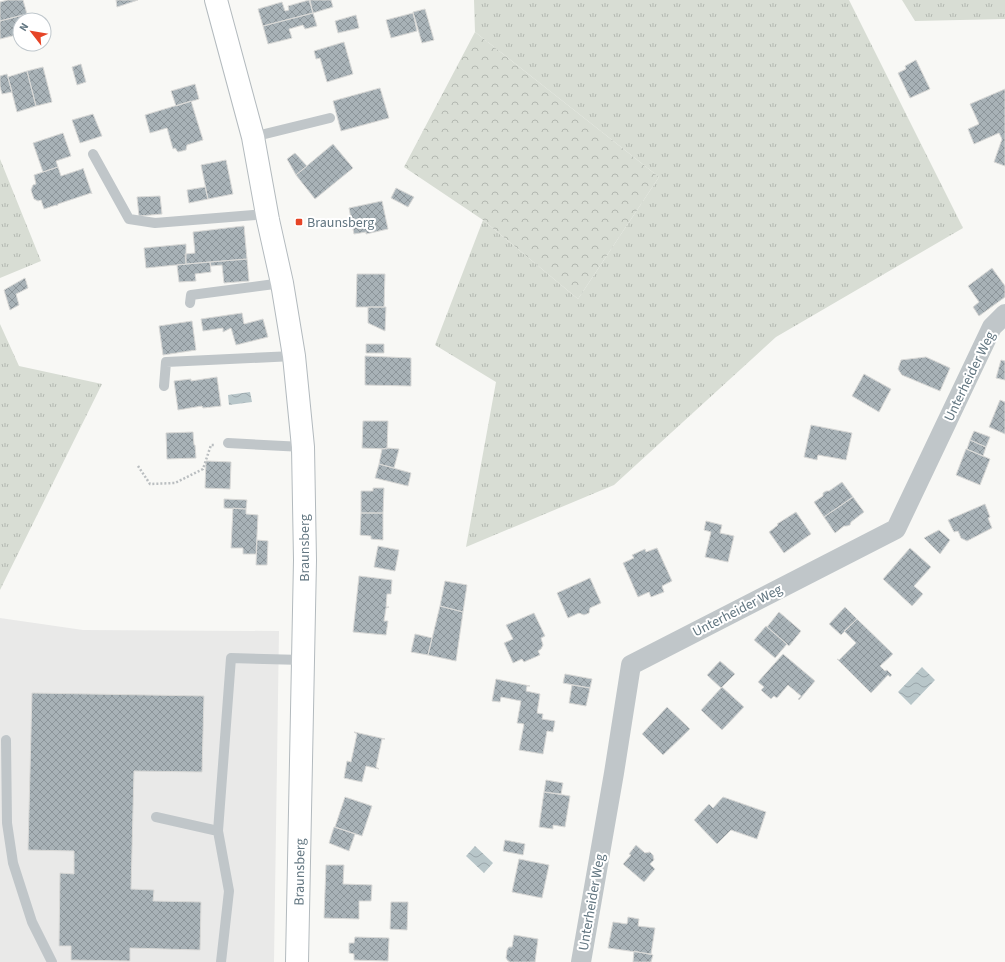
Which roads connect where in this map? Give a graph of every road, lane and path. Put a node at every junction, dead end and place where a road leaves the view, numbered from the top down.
1 (216, 0) edge
2 (330, 118) dead end
3 (253, 137) junction
4 (93, 154) dead end
5 (267, 214) junction
6 (282, 284) junction
7 (190, 303) dead end
8 (1005, 314) edge
9 (294, 356) junction
10 (164, 386) dead end
11 (228, 443) joint
12 (303, 447) junction
13 (138, 466) dead end
14 (303, 660) junction
15 (6, 740) dead end
16 (156, 817) dead end
17 (218, 831) junction
18 (52, 962) edge
19 (221, 962) edge
20 (297, 962) edge
21 (581, 962) edge

1 - 3 main road, Braunsberg
2 - 3 lane
3 - 5 main road, Braunsberg
4 - 5 lane
5 - 6 main road, Braunsberg
6 - 7 lane
6 - 9 main road, Braunsberg
8 - 21 street, Unterheider Weg
9 - 10 lane
9 - 12 main road, Braunsberg
11 - 12 lane
11 - 13 path
12 - 14 main road, Braunsberg
14 - 17 lane
14 - 20 main road, Braunsberg
15 - 18 lane
16 - 17 lane
17 - 19 lane

